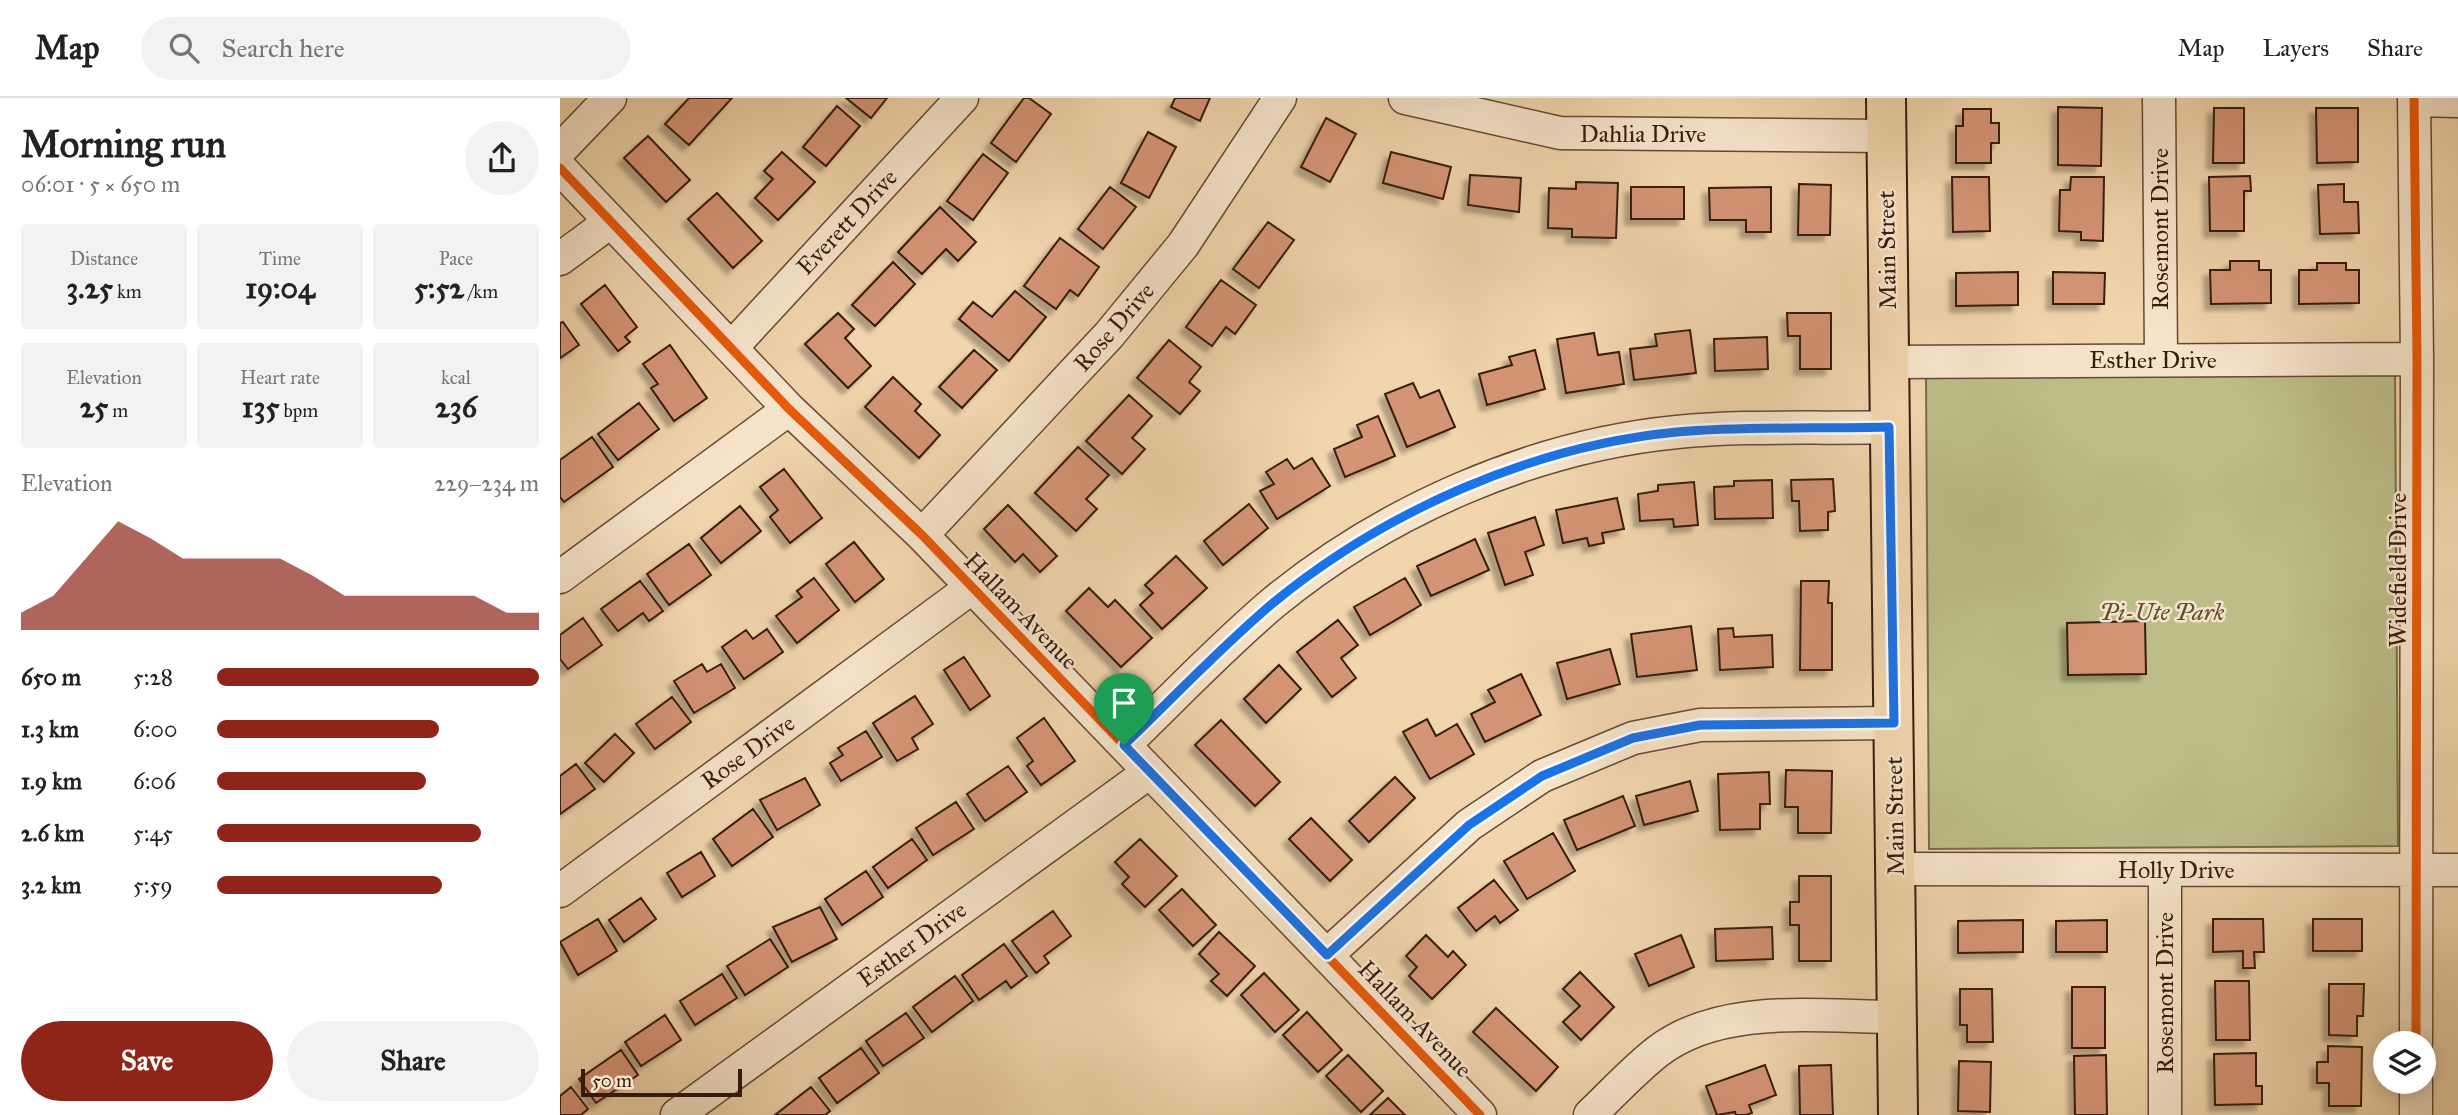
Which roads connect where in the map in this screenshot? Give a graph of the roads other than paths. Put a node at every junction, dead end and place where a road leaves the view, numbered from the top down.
1 (610, 98) edge
2 (962, 98) edge
3 (1280, 98) edge
4 (1405, 98) edge
5 (1886, 98) edge
6 (2159, 98) edge
7 (2414, 99) edge
8 (2458, 100) edge
9 (1886, 136) junction
10 (560, 150) edge
11 (560, 168) edge
12 (610, 222) junction
13 (560, 259) edge
14 (732, 347) junction
15 (2417, 359) junction
16 (2161, 360) junction
17 (1889, 362) junction
18 (789, 409) junction
19 (1889, 427) junction
20 (922, 536) junction
21 (560, 577) edge
22 (971, 588) junction
23 (1894, 723) junction
24 (1124, 745) junction
25 (1148, 772) junction
26 (1895, 869) junction
27 (2165, 870) junction
28 (2417, 870) junction
29 (2458, 870) edge
30 (560, 891) edge
31 (1327, 955) junction
32 (1898, 1017) junction
33 (2416, 1031) edge
34 (2416, 1094) edge
35 (677, 1115) edge
36 (1480, 1115) edge
37 (1590, 1115) edge
38 (1898, 1115) edge
39 (2165, 1115) edge
40 (2416, 1115) edge

1 - 10 street
2 - 14 street, Everett Drive
3 - 20 street, Rose Drive
4 - 9 street, Dahlia Drive
5 - 9 main road, Main Street
6 - 16 street, Rosemont Drive
7 - 8 street
7 - 15 street, Widefield Drive
9 - 17 main road, Main Street
11 - 12 street, Hallam Avenue
12 - 13 street
12 - 14 street, Hallam Avenue
14 - 18 street, Hallam Avenue
15 - 16 street, Esther Drive
15 - 28 street, Widefield Drive
16 - 17 street, Esther Drive
17 - 19 main road, Main Street
18 - 20 street, Hallam Avenue
18 - 21 street
19 - 23 main road, Main Street
19 - 24 street
20 - 22 street, Hallam Avenue
22 - 24 street, Hallam Avenue
22 - 30 street, Rose Drive
23 - 26 main road, Main Street
23 - 31 street
24 - 25 street, Hallam Avenue
25 - 31 street, Hallam Avenue
25 - 35 street, Esther Drive
26 - 27 street, Holly Drive
26 - 32 main road, Main Street
27 - 28 street, Holly Drive
27 - 39 street, Rosemont Drive
28 - 29 street, Holly Drive
28 - 33 street, Widefield Drive
31 - 36 street, Hallam Avenue
32 - 37 street
32 - 38 main road, Main Street
34 - 40 street

